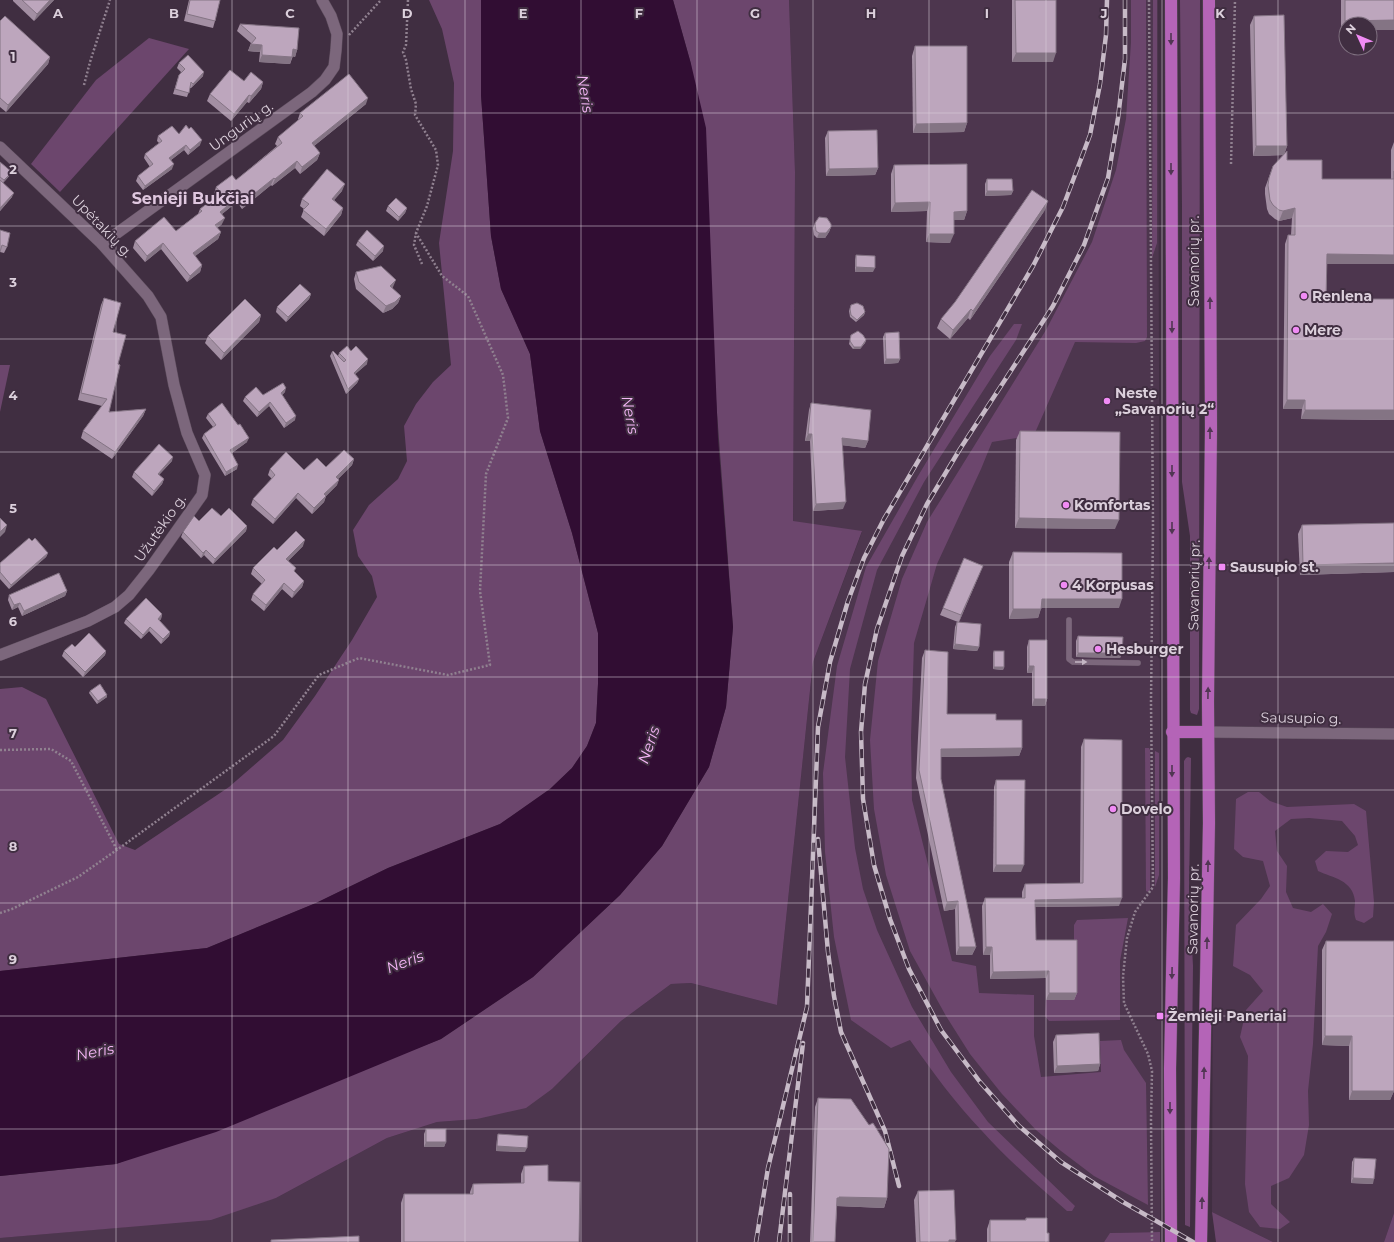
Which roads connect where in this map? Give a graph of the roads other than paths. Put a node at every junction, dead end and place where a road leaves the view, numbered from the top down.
1 (322, 0) edge
2 (1171, 0) edge
3 (1209, 0) edge
4 (0, 147) edge
5 (102, 244) junction
6 (165, 337) joint
7 (1069, 620) dead end
8 (0, 655) edge
9 (1138, 662) dead end
10 (1172, 732) junction
11 (1208, 732) junction
12 (1394, 734) edge
13 (1171, 1242) edge
14 (1201, 1242) edge

1 - 5 street, Ungurių g.
2 -> 10 highway, Savanorių pr.
11 -> 3 highway, Savanorių pr.
4 - 5 street, Upėtakių g.
5 - 6 street, Upėtakių g.
6 - 8 street, Užutėkio g.
7 -> 9 lane
10 - 11 highway
10 -> 13 highway, Savanorių pr.
11 - 12 street, Sausupio g.
14 -> 11 highway, Savanorių pr.

